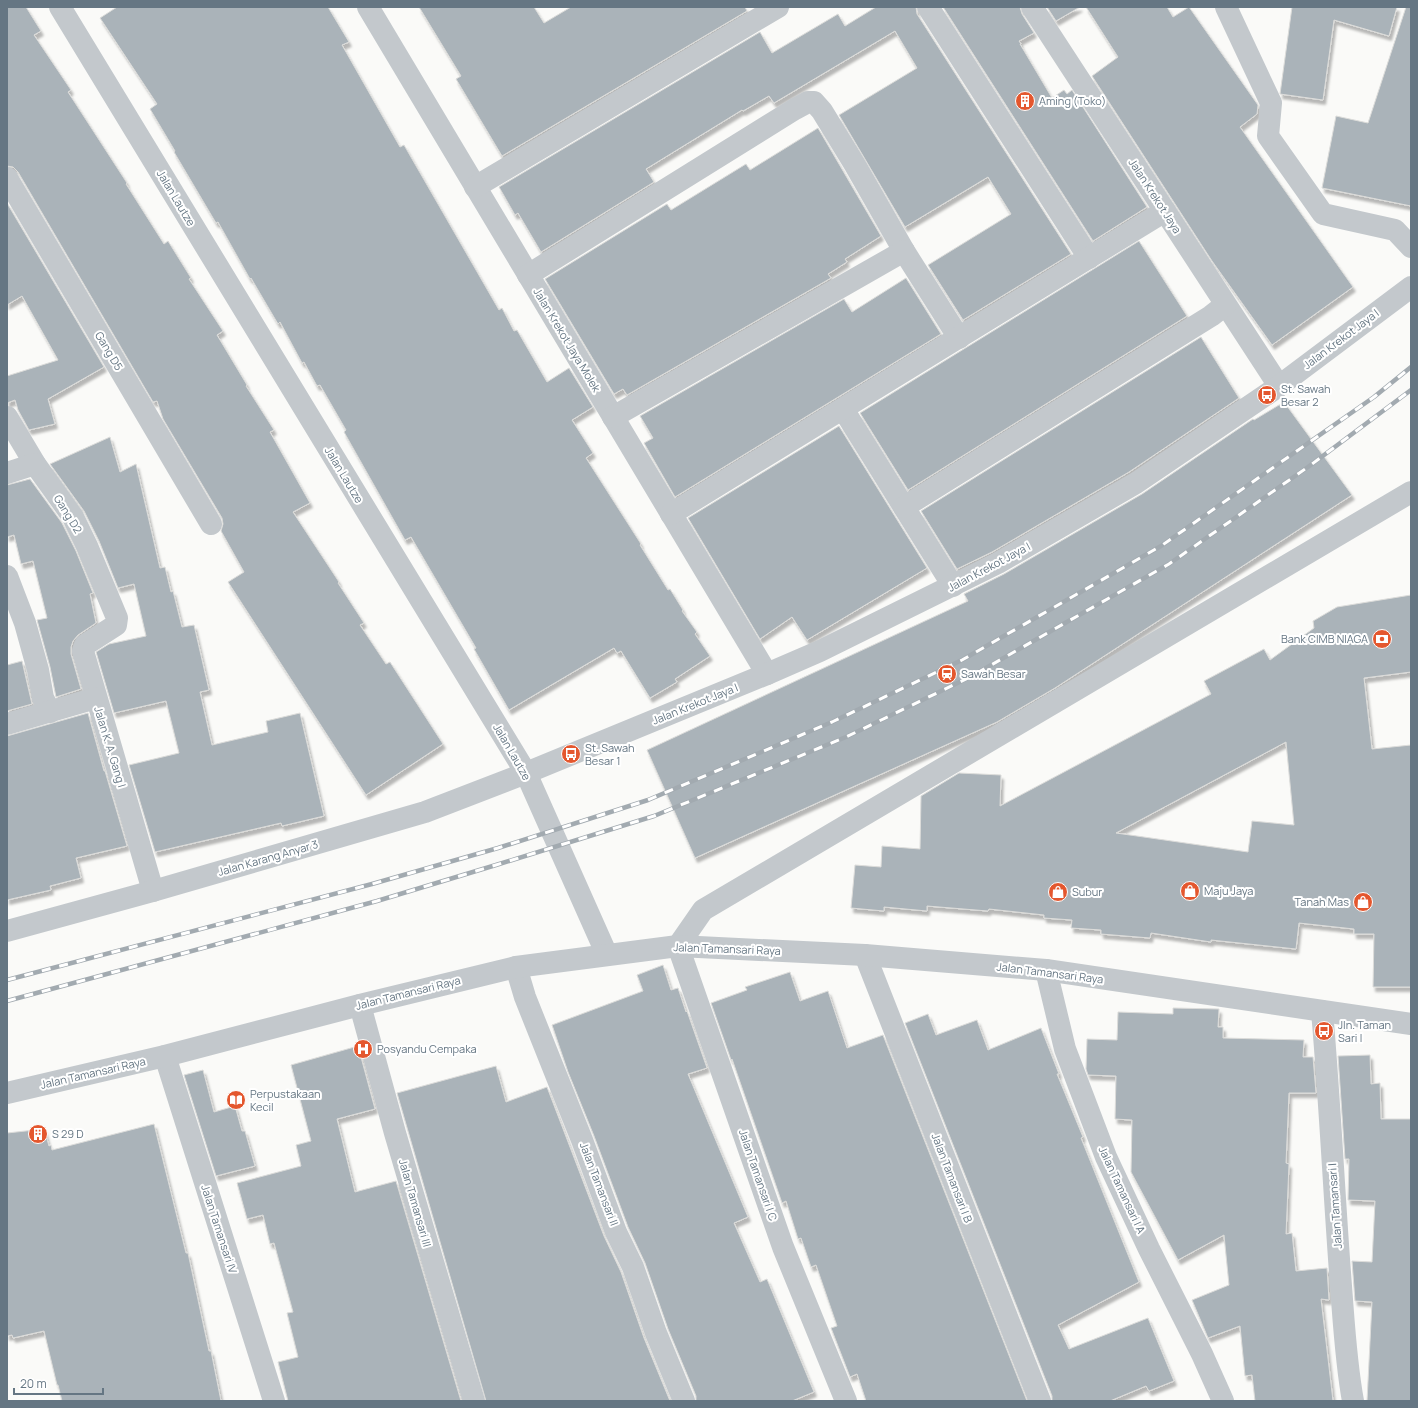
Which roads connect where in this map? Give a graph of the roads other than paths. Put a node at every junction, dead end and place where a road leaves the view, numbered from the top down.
1 (60, 7) edge
2 (778, 7) edge
3 (928, 7) edge
4 (1032, 7) edge
5 (1226, 7) edge
6 (370, 8) edge
7 (7, 178) edge
8 (475, 187) junction
9 (1165, 212) junction
10 (1411, 247) edge
11 (904, 251) junction
12 (1089, 258) junction
13 (528, 275) junction
14 (1411, 287) edge
15 (1225, 305) junction
16 (959, 338) junction
17 (1279, 386) junction
18 (843, 409) junction
19 (613, 416) junction
20 (7, 417) edge
21 (35, 464) junction
22 (7, 473) edge
23 (1411, 492) edge
24 (904, 507) junction
25 (671, 514) junction
26 (211, 524) dead end
27 (7, 576) edge
28 (953, 586) junction
29 (117, 618) joint
30 (767, 674) junction
31 (96, 698) junction
32 (50, 712) junction
33 (7, 724) edge
34 (526, 773) junction
35 (153, 891) junction
36 (7, 931) edge
37 (678, 946) junction
38 (607, 955) junction
39 (865, 955) junction
40 (516, 967) junction
41 (1046, 970) junction
42 (360, 1005) junction
43 (1322, 1011) junction
44 (1411, 1024) edge
45 (165, 1056) junction
46 (7, 1093) edge
47 (274, 1401) edge
48 (474, 1401) edge
49 (684, 1401) edge
50 (846, 1401) edge
51 (1040, 1401) edge
52 (1223, 1401) edge
53 (1353, 1401) edge

1 - 34 street, Jalan Lautze
2 - 8 street
3 - 12 street
4 - 9 street, Jalan Krekot Jaya
5 - 10 street
6 - 8 street, Jalan Krekot Jaya Molek
7 - 26 street, Gang D5
8 - 13 street, Jalan Krekot Jaya Molek
9 - 12 street
9 - 15 street, Jalan Krekot Jaya
11 - 13 street
11 - 16 street
11 - 19 street
12 - 16 street
13 - 19 street, Jalan Krekot Jaya Molek
14 - 17 street, Jalan Krekot Jaya I
15 - 17 street, Jalan Krekot Jaya
15 - 24 street
16 - 18 street
17 - 28 street, Jalan Krekot Jaya I
18 - 24 street
18 - 25 street
19 - 25 street, Jalan Krekot Jaya Molek
20 - 21 street, Gang D2
21 - 22 street
21 - 29 street, Gang D2
23 - 37 street
24 - 28 street
25 - 30 street, Jalan Krekot Jaya Molek
27 - 32 street
28 - 30 street, Jalan Krekot Jaya I
29 - 31 street, Jalan K. A. Gang I
30 - 34 street, Jalan Krekot Jaya I
31 - 32 street
31 - 35 street, Jalan K. A. Gang I
32 - 33 street
34 - 35 street, Jalan Karang Anyar 3
34 - 38 street, Jalan Lautze
35 - 36 street, Jalan Karang Anyar 3
37 - 38 street, Jalan Tamansari Raya
37 - 39 street, Jalan Tamansari Raya
37 - 50 street, Jalan Tamansari I C
38 - 40 street, Jalan Tamansari Raya
39 - 41 street, Jalan Tamansari Raya
39 - 51 street, Jalan Tamansari I B
40 - 42 street, Jalan Tamansari Raya
40 - 49 street, Jalan Tamansari II
41 - 43 street, Jalan Tamansari Raya
41 - 52 street, Jalan Tamansari I A
42 - 45 street, Jalan Tamansari Raya
42 - 48 street, Jalan Tamansari III
43 - 44 street, Jalan Tamansari Raya
43 - 53 street, Jalan Tamansari I
45 - 46 street, Jalan Tamansari Raya
45 - 47 street, Jalan Tamansari IV

